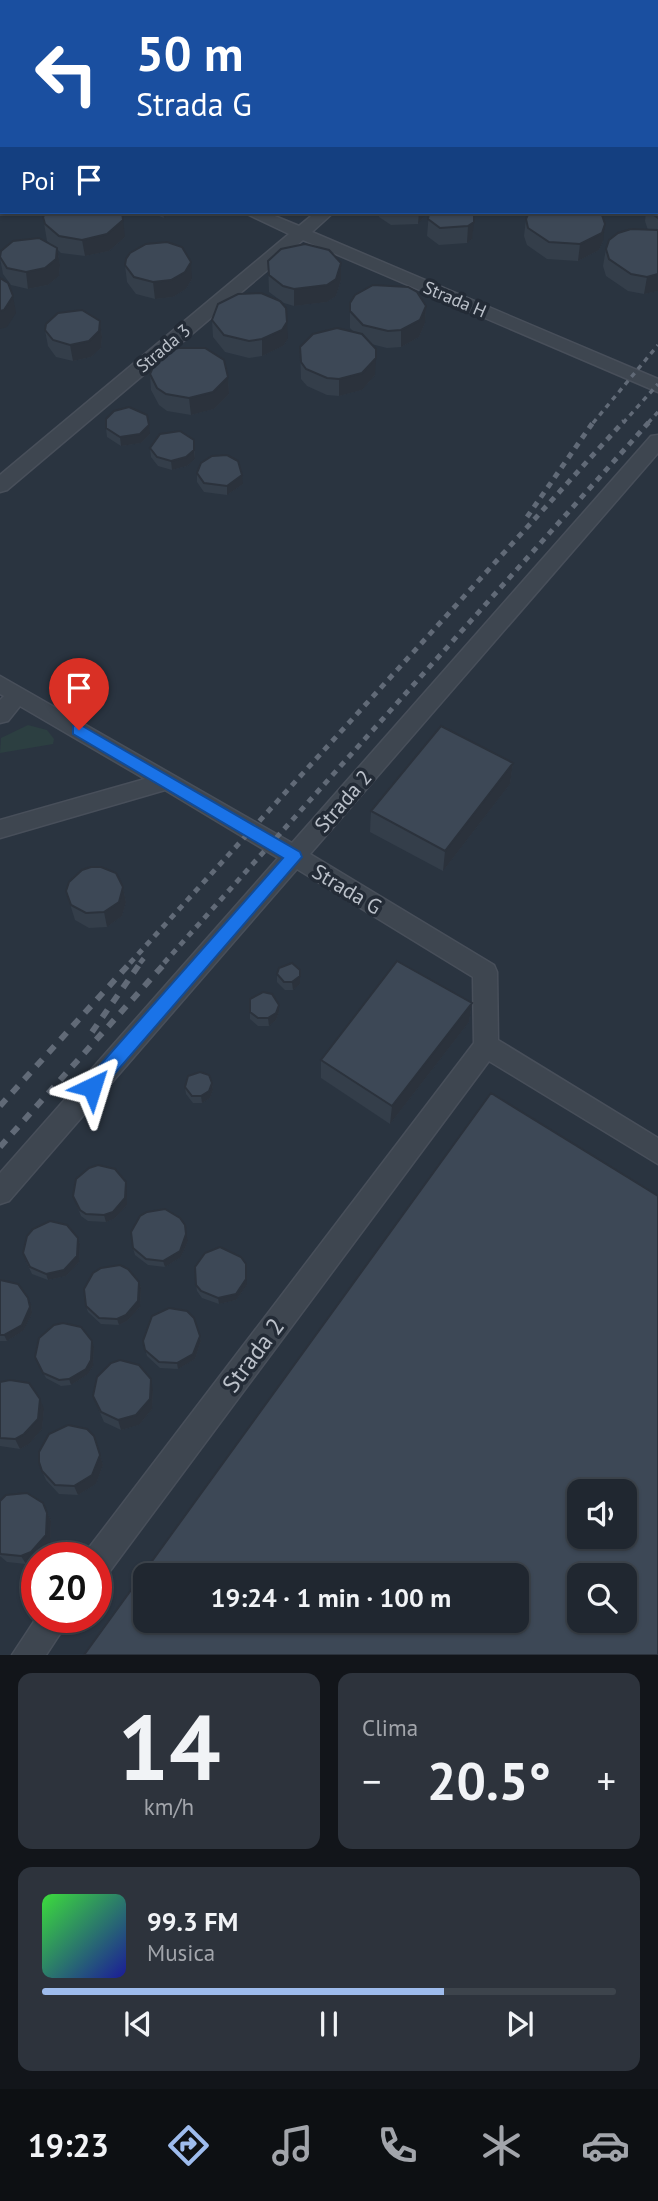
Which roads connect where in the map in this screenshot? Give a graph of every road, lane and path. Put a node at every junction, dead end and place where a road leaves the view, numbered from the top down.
1 (256, 214) edge
2 (324, 214) edge
3 (301, 233) junction
4 (658, 386) edge
5 (658, 441) edge
6 (0, 485) edge
7 (9, 689) edge
8 (0, 715) edge
9 (167, 781) junction
10 (0, 829) edge
11 (294, 857) junction
12 (486, 1046) junction
13 (658, 1152) edge
14 (0, 1192) edge
15 (112, 1542) edge
16 (44, 1633) edge
17 (27, 1655) edge

1 - 3 lane, Strada H
2 - 3 lane, Strada 3
3 - 4 lane, Strada H
3 - 6 lane, Strada 3
5 - 11 lane, Strada 2
7 - 8 lane
7 - 9 lane, Strada G
9 - 10 lane
9 - 11 lane, Strada G
11 - 12 lane, Strada G
11 - 14 lane, Strada 2
12 - 13 lane
12 - 15 lane, Strada 2
16 - 17 lane

